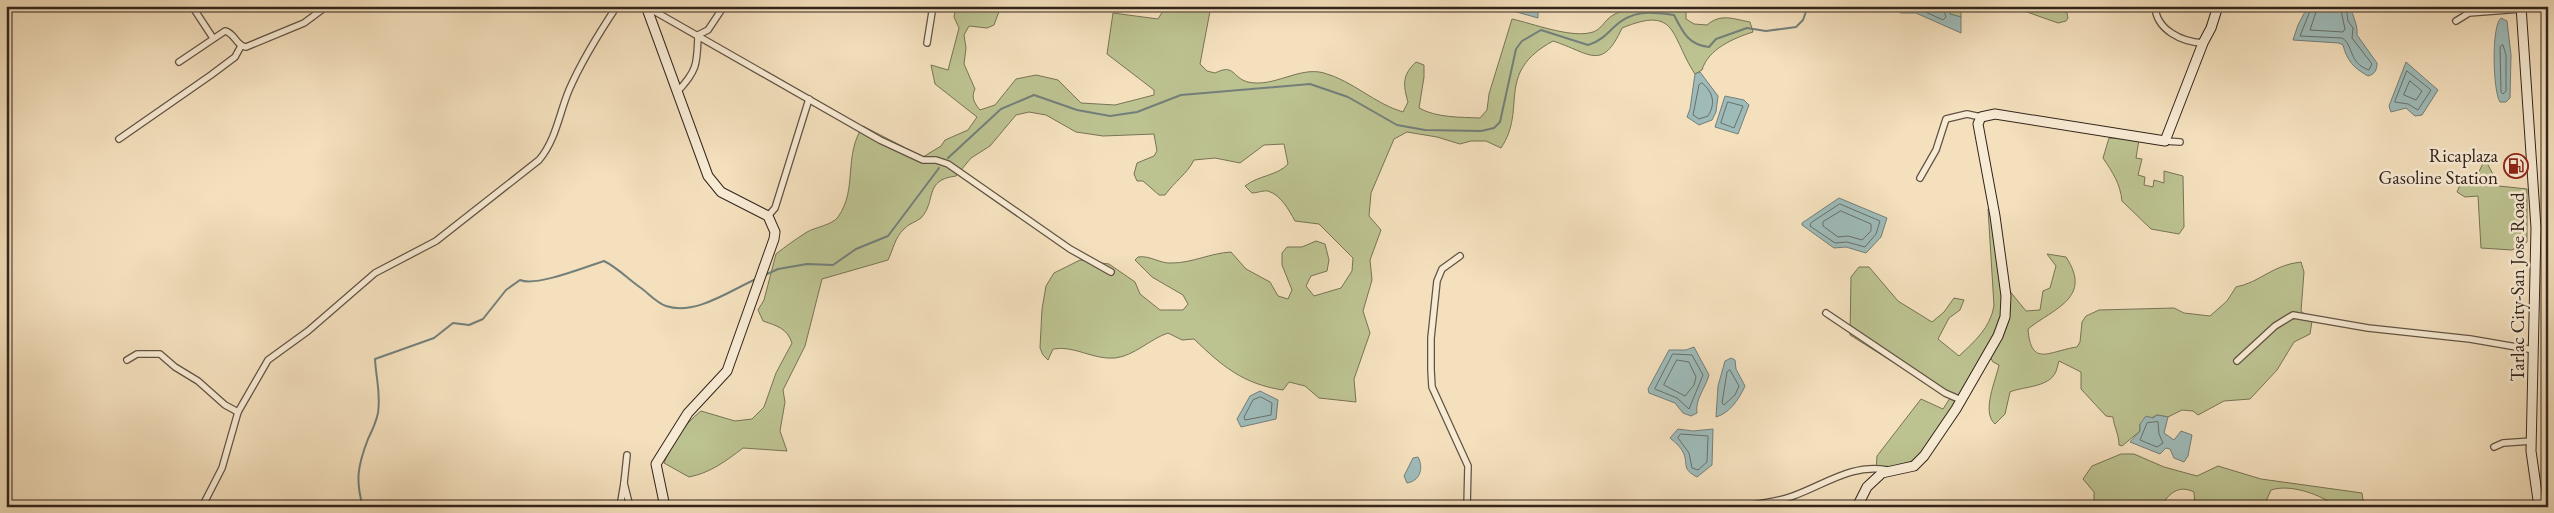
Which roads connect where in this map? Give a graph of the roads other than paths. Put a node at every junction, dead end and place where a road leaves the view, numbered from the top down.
1 (192, 6) edge
2 (326, 6) edge
3 (617, 6) edge
4 (724, 6) edge
5 (933, 6) edge
6 (2155, 6) edge
7 (2218, 6) edge
8 (646, 7) edge
9 (2521, 7) edge
10 (2456, 21) dead end
11 (698, 35) junction
12 (214, 38) junction
13 (927, 43) dead end
14 (2203, 43) junction
15 (241, 46) junction
16 (179, 62) dead end
17 (677, 92) junction
18 (809, 99) junction
19 (1981, 117) junction
20 (119, 138) dead end
21 (2164, 141) junction
22 (2180, 142) dead end
23 (1920, 178) dead end
24 (768, 216) junction
25 (1460, 256) dead end
26 (1111, 272) dead end
27 (1826, 313) dead end
28 (2534, 350) junction
29 (127, 360) dead end
30 (2237, 362) dead end
31 (1961, 400) junction
32 (238, 412) junction
33 (2532, 441) junction
34 (2494, 447) dead end
35 (627, 454) dead end
36 (1887, 470) junction
37 (624, 483) junction
38 (202, 507) edge
39 (620, 507) edge
40 (630, 507) edge
41 (665, 507) edge
42 (1467, 507) edge
43 (1744, 507) edge
44 (1857, 507) edge
45 (2539, 507) edge

1 - 12 street
2 - 15 street
3 - 32 street
4 - 11 street
5 - 13 street
6 - 14 street
7 - 14 street
8 - 11 street
8 - 17 street
9 - 10 street
9 - 28 street, Tarlac City-San Jose Road
11 - 17 street
11 - 18 street
12 - 15 street
12 - 16 street
14 - 21 street
15 - 20 street
17 - 24 street
18 - 24 street
18 - 26 street
19 - 21 street
19 - 23 street
19 - 31 street
21 - 22 street
24 - 41 street
25 - 42 street
27 - 31 street
28 - 30 street
28 - 33 street, Tarlac City-San Jose Road
29 - 32 street
31 - 36 street
32 - 38 street
33 - 34 street
33 - 45 street, Tarlac City-San Jose Road
35 - 37 street
36 - 43 street
36 - 44 street
37 - 39 street
37 - 40 street

